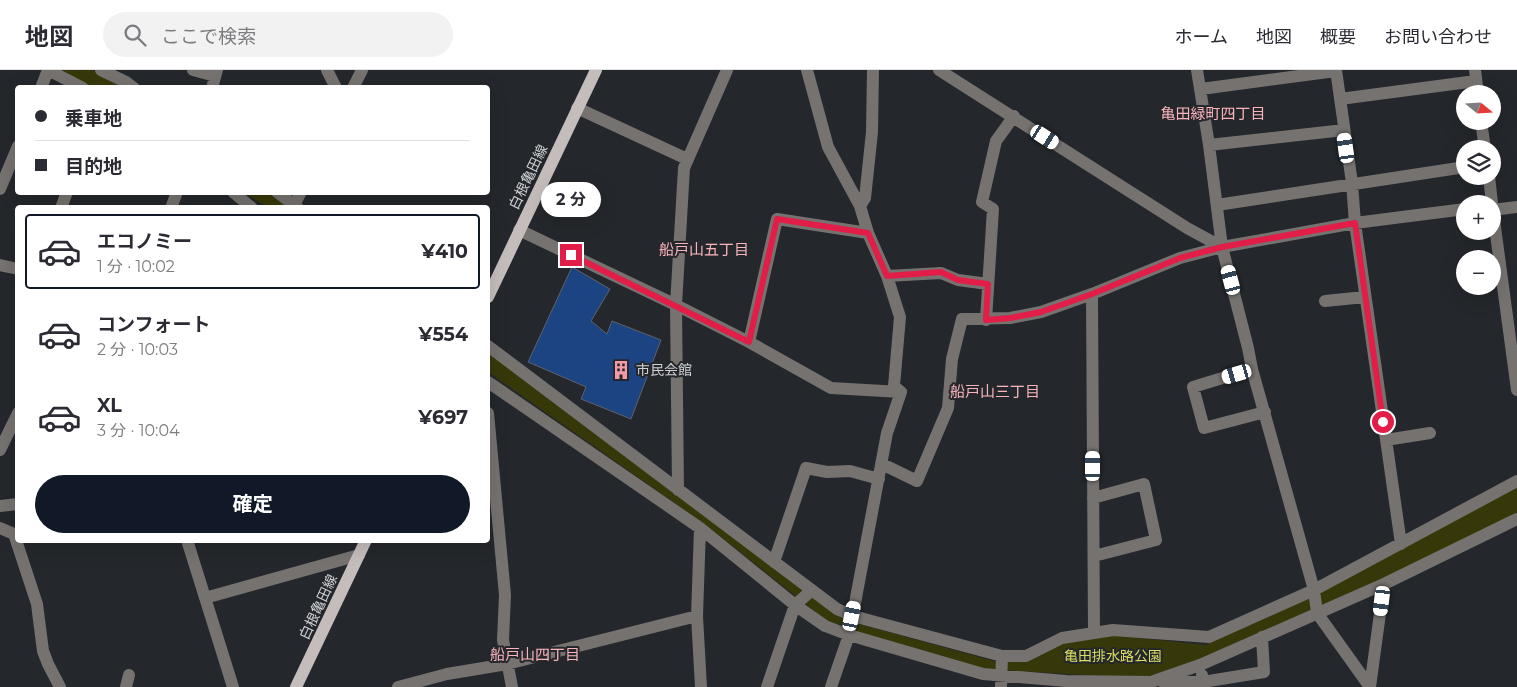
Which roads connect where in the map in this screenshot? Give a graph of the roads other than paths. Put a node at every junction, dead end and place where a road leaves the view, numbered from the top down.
1 (102, 70) edge
2 (193, 70) edge
3 (327, 70) edge
4 (362, 70) edge
5 (596, 70) edge
6 (727, 70) edge
7 (807, 70) edge
8 (872, 70) edge
9 (939, 70) edge
10 (1197, 70) edge
11 (1336, 70) edge
12 (215, 78) edge
13 (130, 80) edge
14 (1476, 82) edge
15 (42, 85) edge
16 (77, 85) edge
17 (334, 85) edge
18 (354, 85) edge
19 (1201, 89) junction
20 (1340, 99) junction
21 (577, 108) junction
22 (1014, 116) junction
23 (1344, 130) junction
24 (1209, 145) junction
25 (15, 153) edge
26 (687, 159) junction
27 (1456, 168) edge
28 (1352, 183) junction
29 (0, 189) edge
30 (237, 195) edge
31 (281, 195) edge
32 (1217, 204) junction
33 (248, 205) edge
34 (295, 205) edge
35 (860, 206) junction
36 (1517, 207) edge
37 (1501, 209) edge
38 (1456, 210) edge
39 (1355, 223) junction
40 (519, 230) junction
41 (868, 233) junction
42 (1497, 240) edge
43 (1222, 247) junction
44 (0, 265) edge
45 (15, 268) edge
46 (887, 276) junction
47 (988, 284) junction
48 (490, 292) edge
49 (1092, 294) junction
50 (1365, 297) junction
51 (1325, 301) dead end
52 (676, 305) junction
53 (986, 320) junction
54 (749, 342) junction
55 (490, 348) edge
56 (1252, 369) junction
57 (490, 383) edge
58 (1517, 390) edge
59 (901, 392) junction
60 (1265, 412) junction
61 (15, 419) edge
62 (1430, 433) dead end
63 (490, 434) edge
64 (1386, 440) junction
65 (0, 450) edge
66 (882, 464) junction
67 (879, 479) junction
68 (1517, 481) edge
69 (678, 490) junction
70 (1093, 498) junction
71 (15, 504) edge
72 (0, 506) edge
73 (1517, 519) edge
74 (0, 528) edge
75 (700, 528) junction
76 (15, 537) edge
77 (17, 543) edge
78 (188, 543) edge
79 (365, 543) edge
80 (1401, 544) junction
81 (359, 555) junction
82 (1094, 556) junction
83 (774, 562) junction
84 (1384, 584) junction
85 (812, 590) junction
86 (1314, 590) junction
87 (205, 598) junction
88 (795, 606) junction
89 (1317, 612) junction
90 (697, 616) junction
91 (852, 616) junction
92 (1094, 633) junction
93 (849, 635) junction
94 (1262, 637) junction
95 (1002, 656) junction
96 (507, 664) junction
97 (1200, 665) junction
98 (1001, 682) edge
99 (1203, 682) junction
100 (1145, 684) edge
101 (60, 687) edge
102 (233, 687) edge
103 (296, 687) edge
104 (398, 687) edge
105 (512, 687) edge
106 (701, 687) edge
107 (767, 687) edge
108 (831, 687) edge
109 (1370, 687) edge

1 - 13 street
2 - 12 street
3 - 17 street
4 - 18 street
5 - 21 main road, 白根亀田線
6 - 26 street
7 - 35 street
8 - 35 street
9 - 22 street
10 - 19 street
11 - 19 street
11 - 20 street
14 - 20 street
15 - 16 street
19 - 24 street
20 - 23 street
21 - 26 street
21 - 40 main road, 白根亀田線
22 - 43 street
22 - 47 street
23 - 24 street
23 - 28 street
24 - 32 street
25 - 29 street
26 - 52 street
27 - 28 street
28 - 32 street
28 - 39 street
30 - 33 street
31 - 34 street
32 - 43 street
35 - 41 street
36 - 37 street
38 - 39 street
39 - 43 street
39 - 50 street
40 - 48 main road, 白根亀田線
40 - 52 street
41 - 46 street
41 - 54 street
42 - 58 street
43 - 49 street
43 - 56 street
44 - 45 street
46 - 47 street
46 - 59 street
47 - 53 street
49 - 53 street
49 - 70 street
50 - 51 street
50 - 64 street
52 - 54 street
52 - 69 street
53 - 66 street
54 - 59 street
55 - 69 street
56 - 60 street
56 - 60 street
57 - 75 street
59 - 66 street
60 - 86 street
61 - 65 street
62 - 64 street
63 - 96 street
64 - 80 street
66 - 67 street
67 - 83 street
67 - 91 street
68 - 80 street
69 - 83 street
70 - 82 street
70 - 82 street
71 - 72 street
73 - 84 street
74 - 76 street
75 - 88 street
75 - 90 street
77 - 101 street
78 - 87 street
79 - 81 main road, 白根亀田線
80 - 86 street
81 - 87 street
81 - 103 main road, 白根亀田線
82 - 92 street
83 - 85 street
84 - 89 street
84 - 109 street
85 - 88 street
85 - 91 street
86 - 89 street
86 - 92 street
87 - 102 street
88 - 93 street
88 - 107 street
89 - 94 street
89 - 109 street
90 - 96 street
90 - 106 street
91 - 93 street
91 - 95 street
92 - 95 street
93 - 98 street
93 - 108 street
94 - 97 street
94 - 99 street
95 - 98 street
96 - 104 street
96 - 105 street
97 - 99 street
97 - 100 street
98 - 100 street
99 - 100 street

